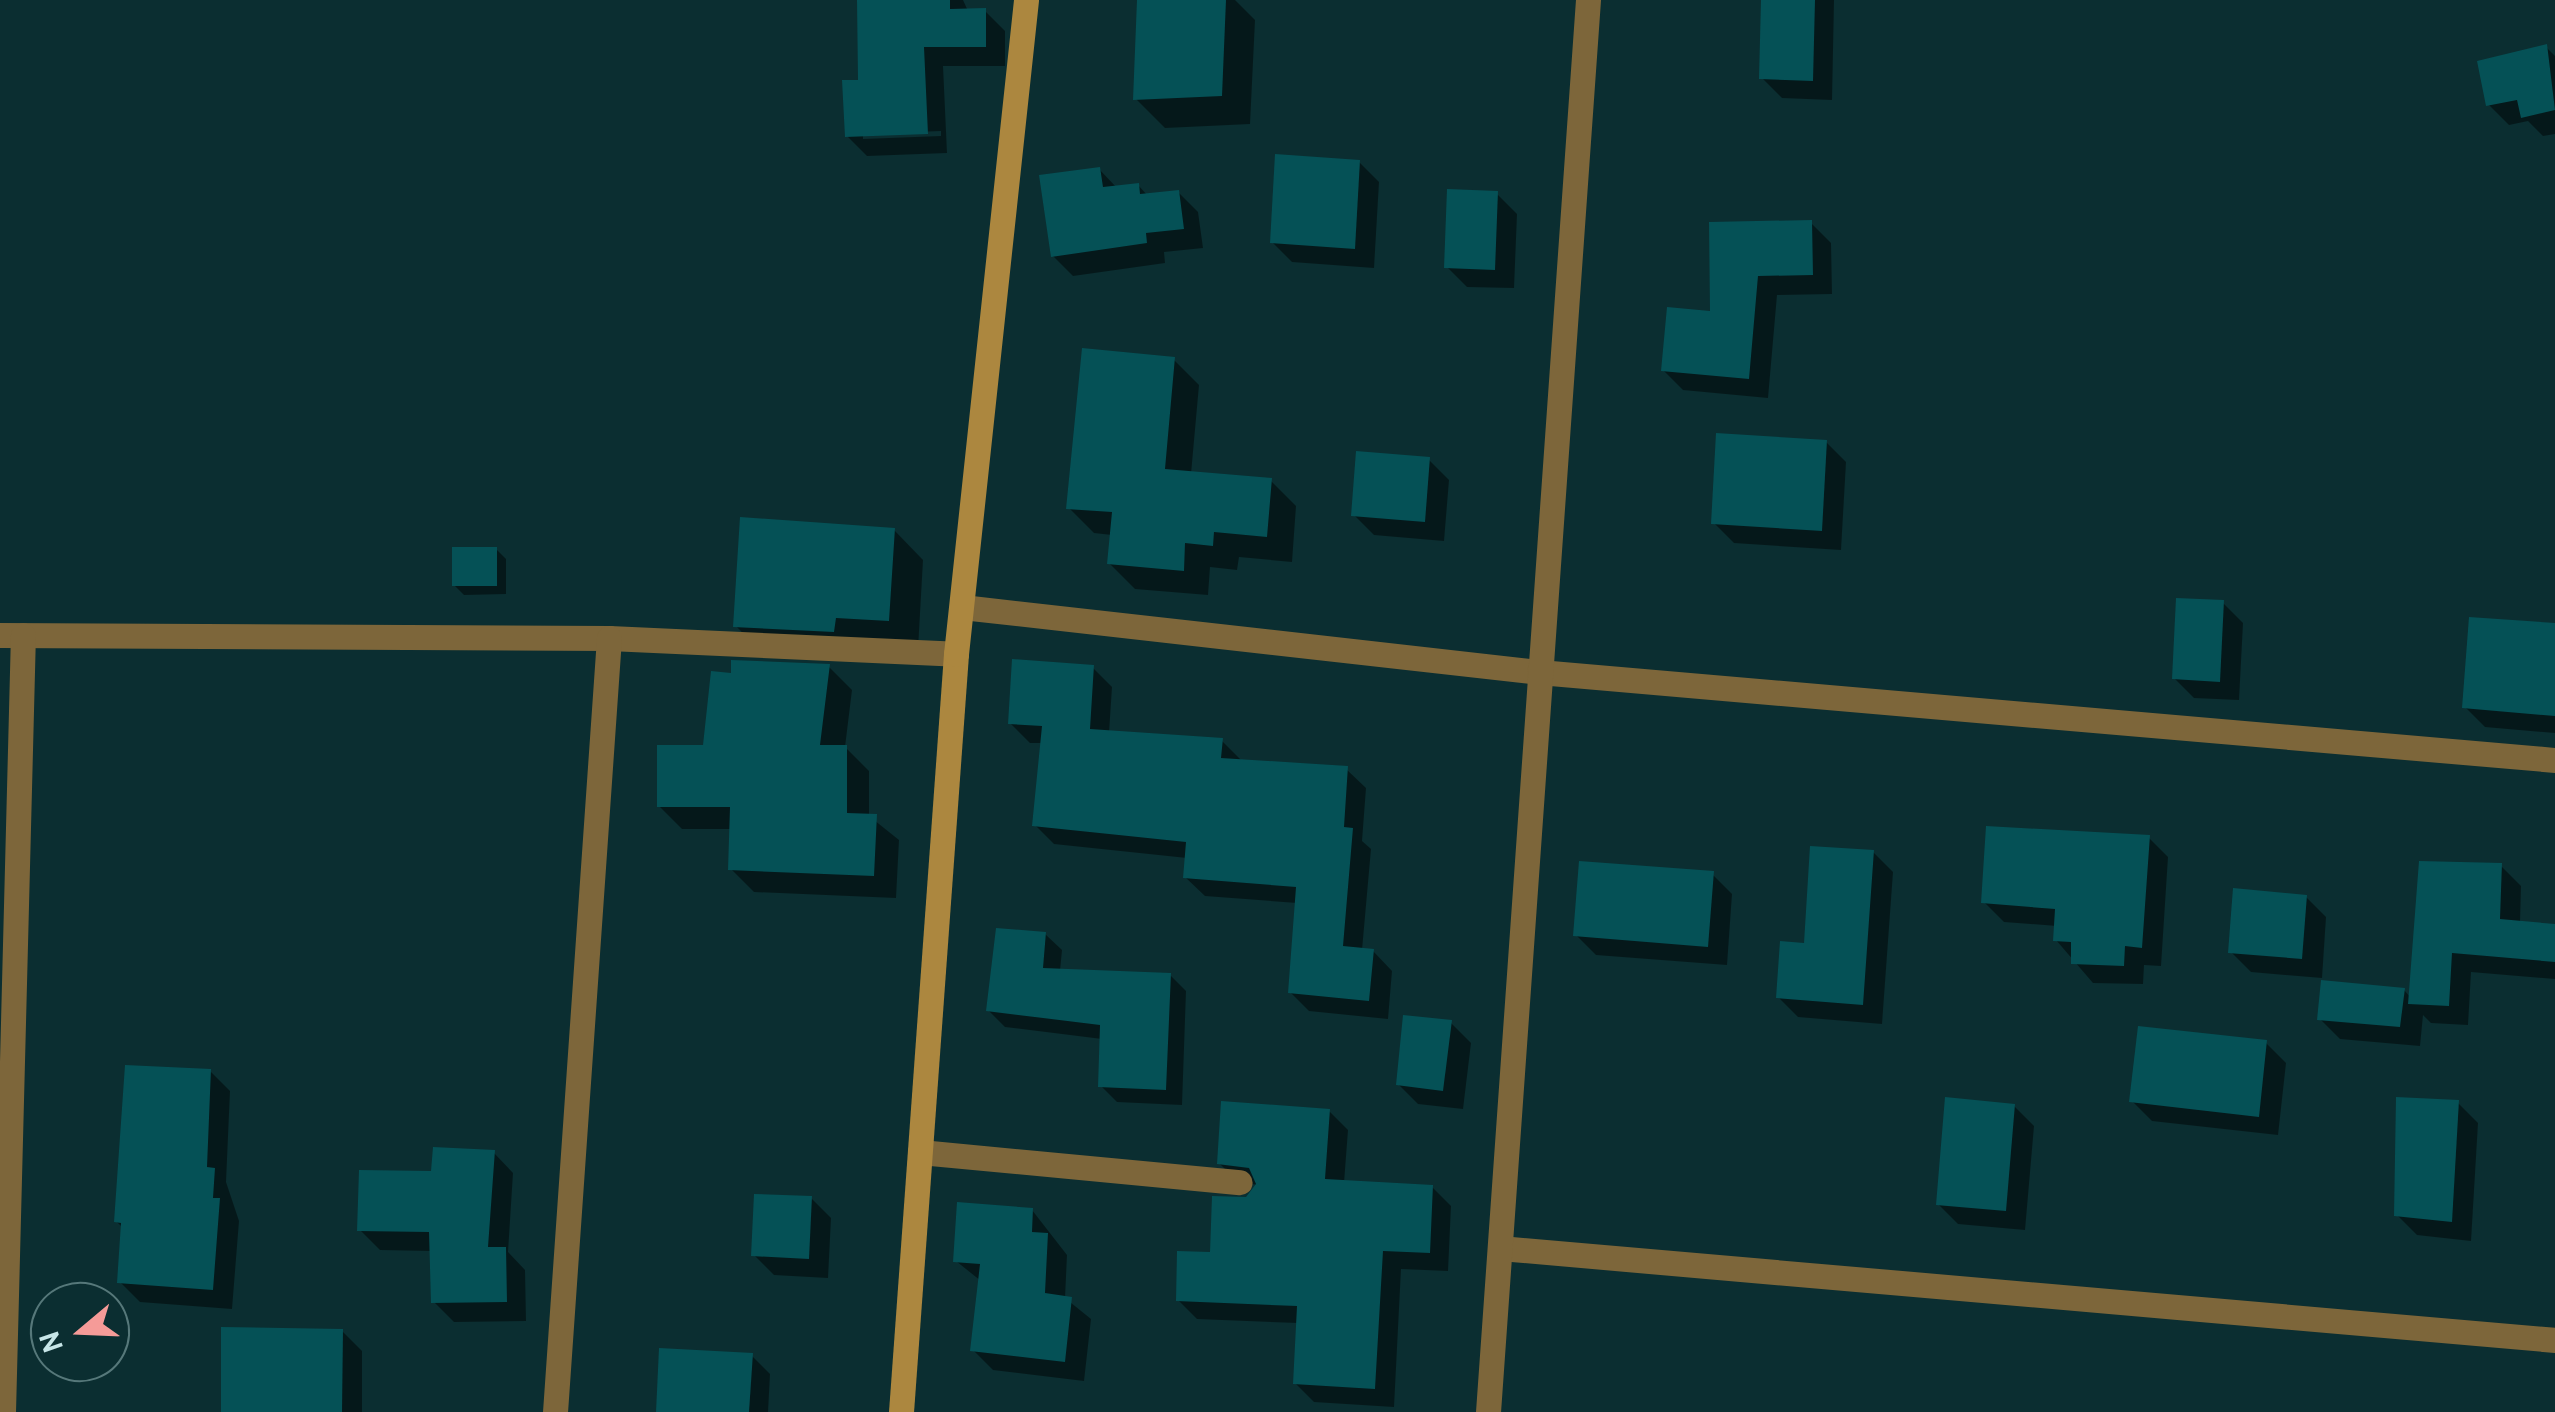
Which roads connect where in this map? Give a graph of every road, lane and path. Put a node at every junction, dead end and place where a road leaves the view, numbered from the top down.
1 (1026, 0) edge
2 (1588, 0) edge
3 (962, 607) junction
4 (11, 635) edge
5 (609, 638) junction
6 (956, 654) junction
7 (1540, 672) junction
8 (2555, 760) edge
9 (920, 1152) junction
10 (1240, 1182) dead end
11 (1500, 1248) junction
12 (2555, 1340) edge
13 (3, 1412) edge
14 (556, 1412) edge
15 (901, 1412) edge
16 (1488, 1412) edge

1 - 3 street
2 - 7 street
3 - 6 street
3 - 7 street
4 - 5 street
4 - 13 street
5 - 6 street
5 - 14 street
6 - 9 street
7 - 8 street
7 - 11 street
9 - 10 street
9 - 15 street
11 - 12 street
11 - 16 street

